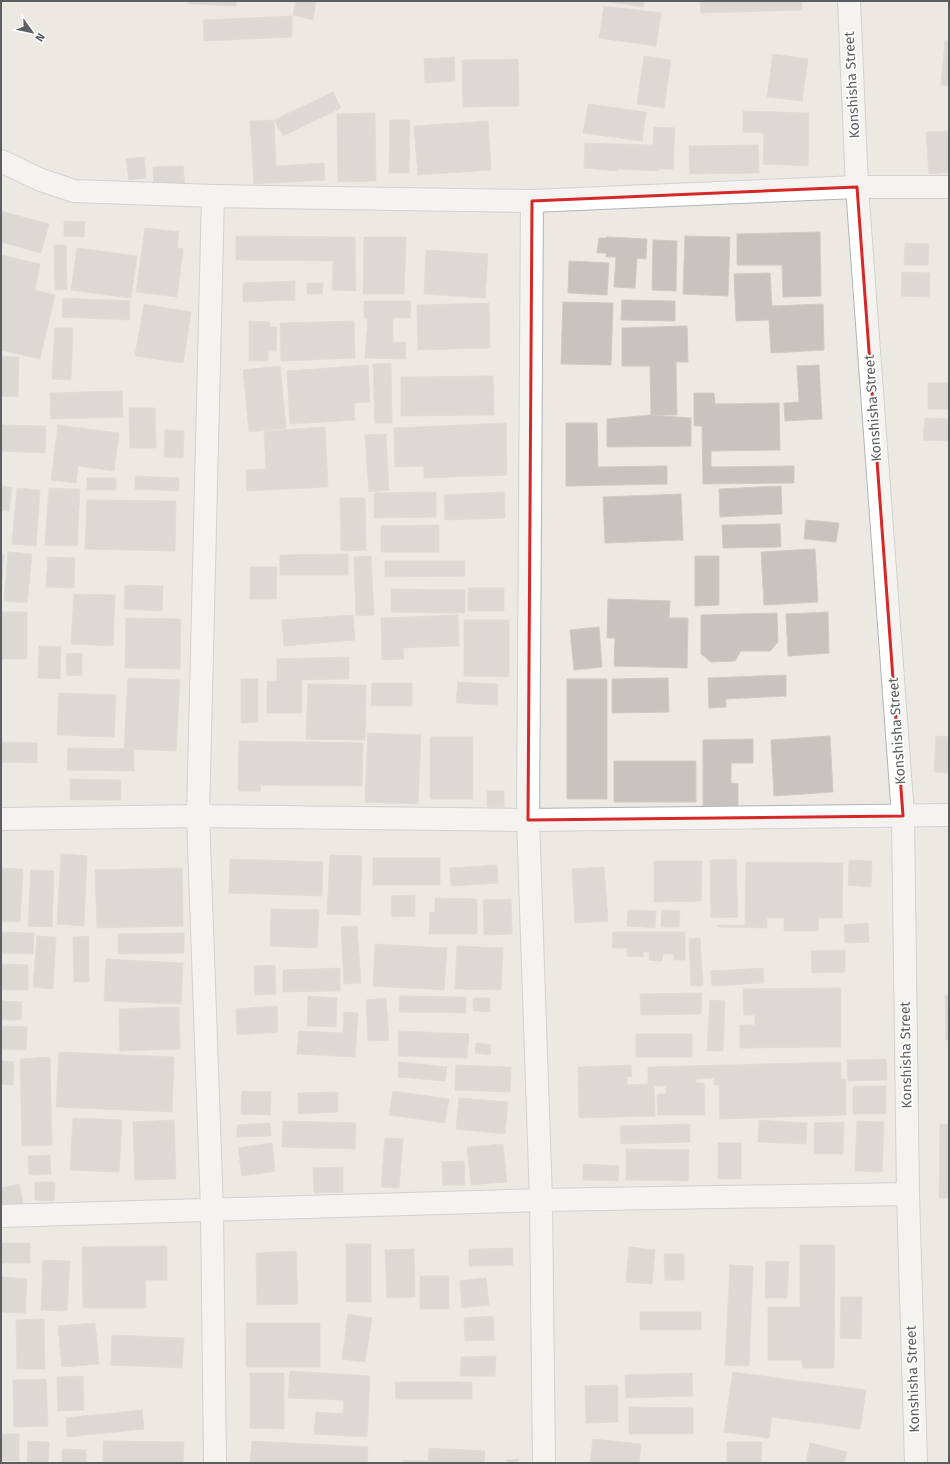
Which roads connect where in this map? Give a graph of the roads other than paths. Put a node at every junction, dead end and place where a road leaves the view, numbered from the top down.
1 (848, 1) edge
2 (1, 161) edge
3 (857, 187) junction
4 (949, 187) edge
5 (213, 196) junction
6 (532, 201) junction
7 (949, 815) edge
8 (198, 816) junction
9 (903, 816) junction
10 (1, 819) edge
11 (528, 820) junction
12 (908, 1194) junction
13 (541, 1200) junction
14 (212, 1210) junction
15 (1, 1216) edge
16 (215, 1463) edge
17 (544, 1463) edge
18 (916, 1463) edge

1 - 3 street, Konshisha Street
2 - 5 street
3 - 4 street
3 - 6 street
3 - 9 street, Konshisha Street
5 - 6 street
5 - 8 street
6 - 11 street
7 - 9 street
8 - 10 street
8 - 11 street
8 - 14 street
9 - 11 street
9 - 12 street, Konshisha Street
11 - 13 street
12 - 13 street
12 - 18 street, Konshisha Street
13 - 14 street
13 - 17 street
14 - 15 street
14 - 16 street

